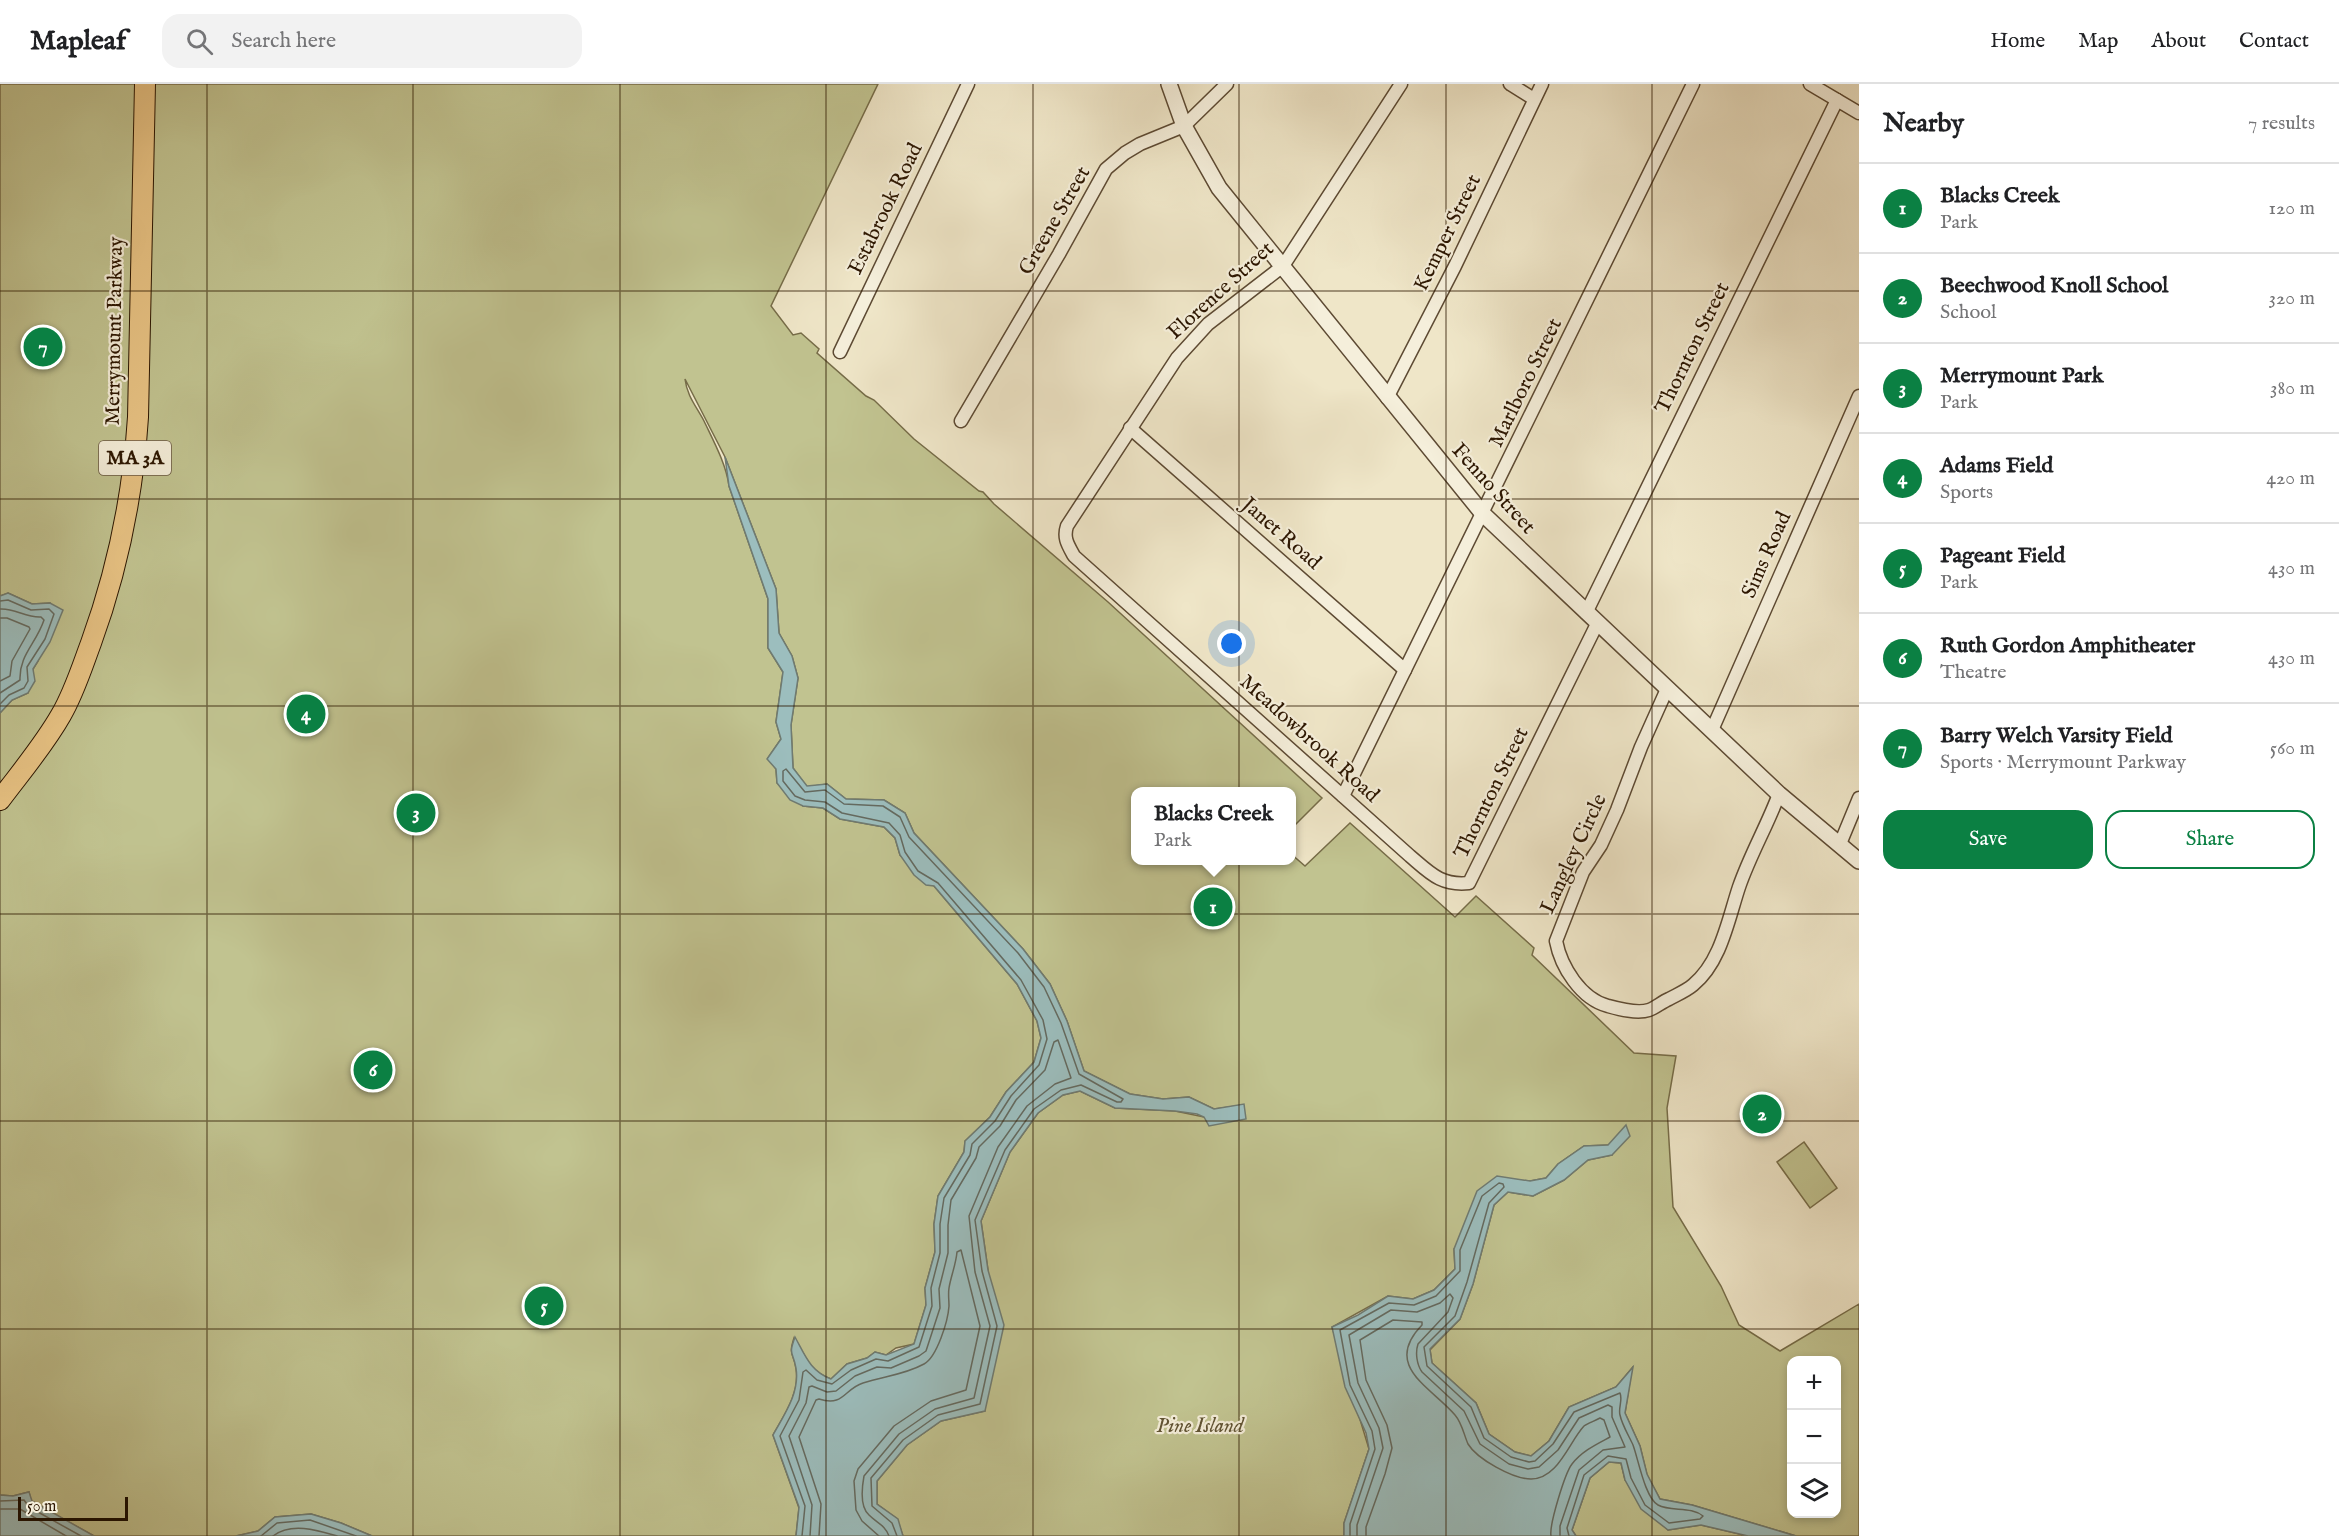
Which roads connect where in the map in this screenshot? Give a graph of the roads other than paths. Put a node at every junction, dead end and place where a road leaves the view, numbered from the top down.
1 (145, 84) edge
2 (968, 84) edge
3 (1169, 84) edge
4 (1227, 84) edge
5 (1401, 84) edge
6 (1510, 84) edge
7 (1542, 84) edge
8 (1693, 84) edge
9 (1810, 84) edge
10 (1534, 99) junction
11 (1837, 100) junction
12 (1859, 113) edge
13 (1184, 126) junction
14 (1283, 266) junction
15 (840, 352) dead end
16 (1859, 396) edge
17 (1387, 398) junction
18 (961, 421) dead end
19 (1130, 428) junction
20 (1483, 514) junction
21 (1067, 526) joint
22 (1592, 618) junction
23 (1405, 670) junction
24 (1667, 689) junction
25 (1712, 730) junction
26 (1779, 794) junction
27 (1343, 796) junction
28 (1859, 798) edge
29 (0, 800) edge
30 (1840, 844) junction
31 (1859, 861) edge
32 (1469, 883) joint

1 - 29 main road, Merrymount Parkway / MA 3A
2 - 15 street, Estabrook Road
3 - 13 street, Fenno Street
4 - 13 street, Greene Street
5 - 14 street, Florence Street
6 - 10 street
7 - 10 street, Kemper Street
8 - 20 street, Marlboro Street
9 - 11 street
10 - 17 street, Kemper Street
11 - 12 street
11 - 22 street, Thornton Street
13 - 14 street, Fenno Street
13 - 18 street, Greene Street
14 - 17 street, Fenno Street
14 - 19 street, Florence Street
16 - 25 street, Sims Road
17 - 20 street, Fenno Street
19 - 21 street, Florence Street
19 - 23 street, Janet Road
20 - 22 street, Fenno Street
20 - 23 street, Marlboro Street
21 - 27 street, Meadowbrook Road
22 - 24 street, Fenno Street
22 - 32 street, Thornton Street
23 - 27 street, Marlboro Street
24 - 25 street, Fenno Street
24 - 26 street, Langley Circle
25 - 26 street, Fenno Street
26 - 30 street, Fenno Street
27 - 32 street, Meadowbrook Road
28 - 30 street
30 - 31 street, Fenno Street

